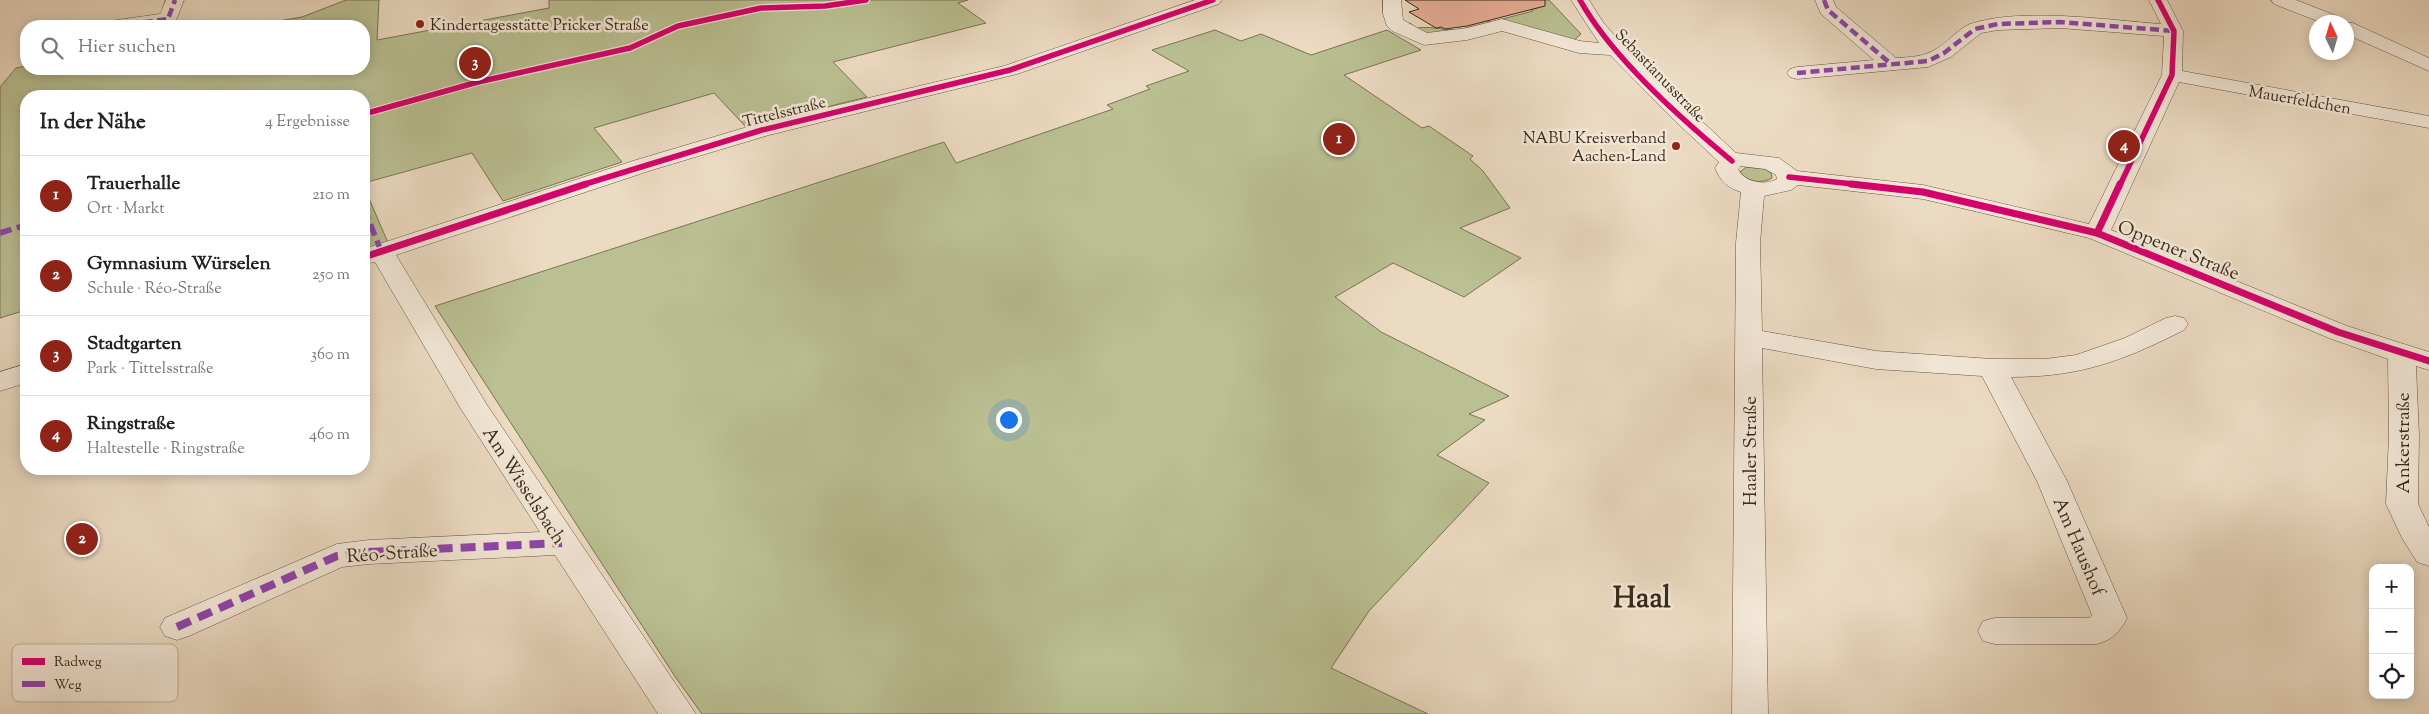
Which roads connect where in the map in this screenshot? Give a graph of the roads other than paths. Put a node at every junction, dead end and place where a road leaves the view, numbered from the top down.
1 (175, 0) edge
2 (1212, 0) edge
3 (1392, 0) edge
4 (1580, 0) edge
5 (1824, 0) edge
6 (2158, 0) edge
7 (2280, 0) edge
8 (2318, 15) edge
9 (161, 20) edge
10 (2174, 31) junction
11 (2354, 31) edge
12 (1615, 50) junction
13 (1891, 64) junction
14 (2429, 65) edge
15 (1797, 73) dead end
16 (2172, 75) junction
17 (2429, 122) edge
18 (1732, 161) junction
19 (1789, 177) junction
20 (1753, 188) junction
21 (2097, 233) junction
22 (373, 254) edge
23 (2175, 324) dead end
24 (1748, 337) junction
25 (2416, 358) edge
26 (1992, 368) junction
27 (20, 374) edge
28 (0, 382) edge
29 (562, 543) junction
30 (2429, 554) edge
31 (177, 627) dead end
32 (1995, 631) dead end
33 (678, 714) edge
34 (1750, 714) edge

1 - 9 street
2 - 22 street, Tittelsstraße
3 - 12 street, Sebastianusstraße
4 - 12 street, Sebastianusstraße
5 - 13 street
6 - 10 street
7 - 8 street
10 - 13 street
10 - 16 street
11 - 14 street
12 - 18 street, Sebastianusstraße
13 - 15 street
16 - 17 street, Mauerfeldchen
16 - 21 street
18 - 19 street, Oppener Straße
18 - 20 street
19 - 20 street
19 - 21 street, Oppener Straße
20 - 24 street, Haaler Straße
21 - 25 street, Oppener Straße
22 - 29 street, Am Wisselsbach
23 - 26 street
24 - 26 street
24 - 34 street, Haaler Straße
25 - 30 street, Ankerstraße
26 - 32 street, Am Haushof
27 - 28 street
29 - 31 street, Réo-Straße
29 - 33 street, Am Wisselsbach

